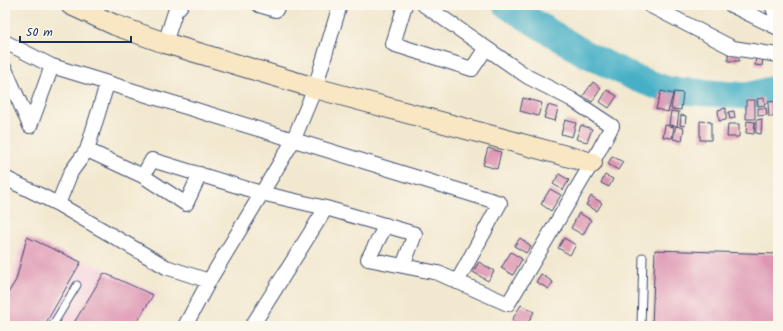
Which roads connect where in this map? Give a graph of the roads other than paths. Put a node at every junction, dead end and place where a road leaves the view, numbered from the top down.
1 (71, 5) edge
2 (181, 5) edge
3 (259, 5) edge
4 (278, 5) edge
5 (340, 5) edge
6 (405, 5) edge
7 (424, 5) edge
8 (649, 5) edge
9 (731, 5) edge
10 (772, 5) edge
11 (778, 22) edge
12 (778, 28) edge
13 (5, 42) edge
14 (165, 43) junction
15 (486, 48) junction
16 (778, 55) edge
17 (52, 66) junction
18 (5, 69) edge
19 (106, 84) junction
20 (315, 88) junction
21 (293, 141) junction
22 (87, 150) junction
23 (592, 163) junction
24 (200, 174) junction
25 (143, 176) junction
26 (5, 178) edge
27 (261, 193) junction
28 (58, 204) junction
29 (326, 208) junction
30 (386, 225) junction
31 (643, 257) dead end
32 (403, 266) junction
33 (209, 281) junction
34 (457, 282) junction
35 (77, 285) dead end
36 (52, 326) edge
37 (185, 326) edge
38 (252, 326) edge
39 (641, 326) edge

1 - 14 street
2 - 14 street
3 - 4 street
5 - 20 street
6 - 15 street
7 - 15 street
8 - 16 street
9 - 12 street
10 - 11 street
13 - 17 street
14 - 20 street
15 - 23 street
17 - 18 street
17 - 19 street
19 - 21 street
19 - 22 street
20 - 21 street
20 - 23 street
21 - 27 street
21 - 34 street
22 - 25 street
22 - 28 street
23 - 34 street
24 - 25 street
24 - 25 street
24 - 27 street
26 - 28 street
27 - 29 street
27 - 33 street
28 - 33 street
29 - 30 street
29 - 38 street
30 - 32 street
30 - 32 street
31 - 39 lane
32 - 34 street
33 - 37 street
35 - 36 lane

